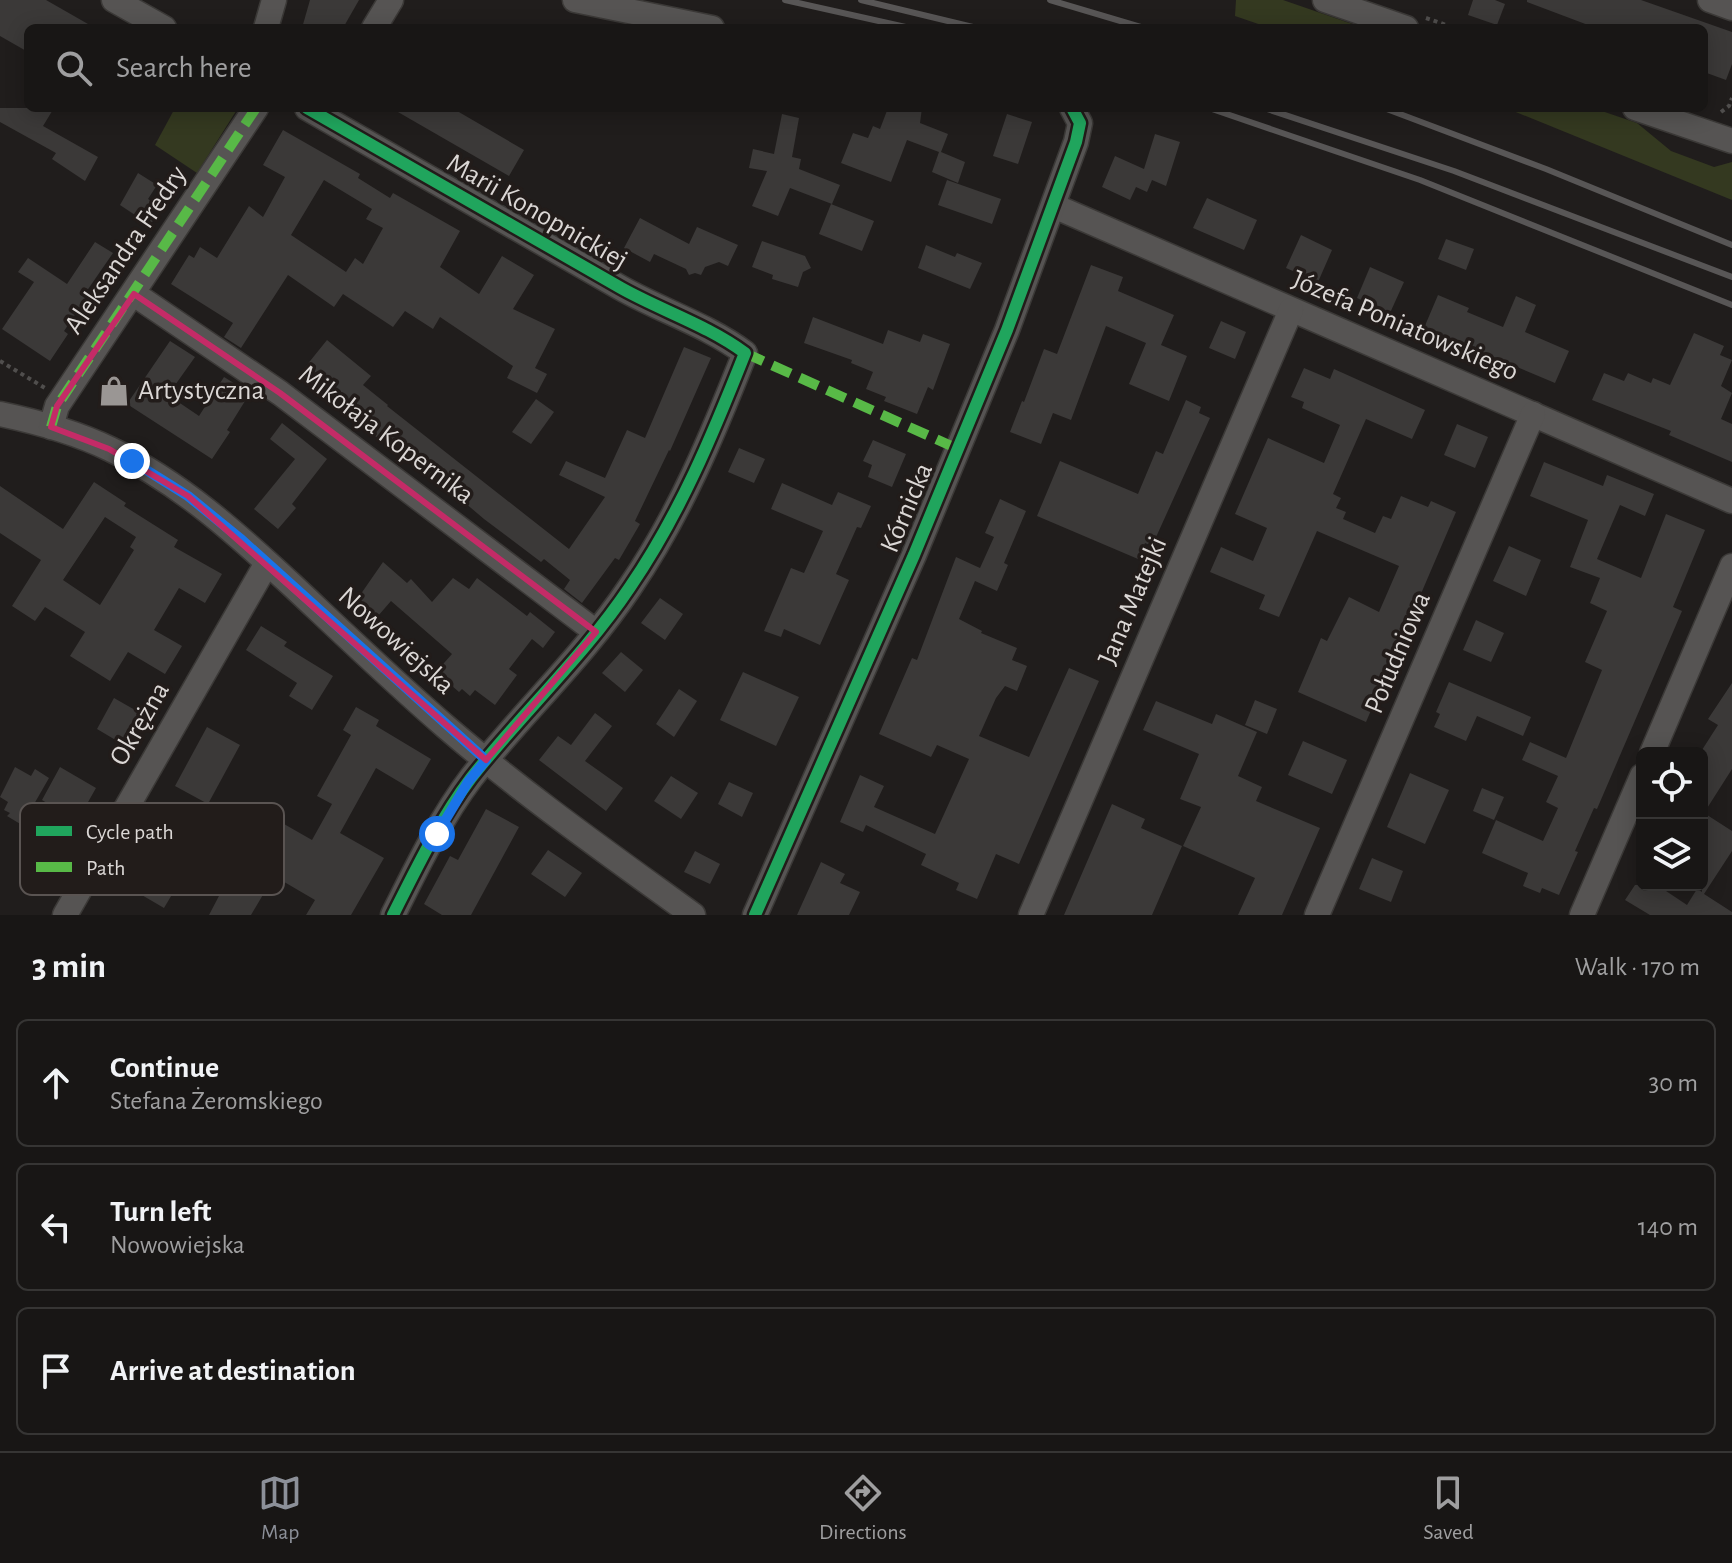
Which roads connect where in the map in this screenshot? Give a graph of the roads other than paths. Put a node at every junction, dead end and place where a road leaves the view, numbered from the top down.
1 (114, 0) edge
2 (274, 0) edge
3 (391, 0) edge
4 (575, 0) edge
5 (1325, 0) edge
6 (1710, 0) edge
7 (1732, 8) edge
8 (157, 24) edge
9 (267, 24) edge
10 (376, 24) edge
11 (692, 24) edge
12 (1394, 24) edge
13 (253, 112) edge
14 (321, 112) edge
15 (1074, 112) edge
16 (1652, 112) edge
17 (1725, 129) edge
18 (1054, 206) junction
19 (134, 294) junction
20 (1291, 310) junction
21 (0, 414) edge
22 (1533, 414) junction
23 (54, 416) junction
24 (1732, 501) edge
25 (267, 563) junction
26 (1732, 566) edge
27 (596, 632) junction
28 (1655, 747) edge
29 (486, 760) junction
30 (1636, 790) edge
31 (129, 803) edge
32 (76, 895) edge
33 (65, 915) edge
34 (393, 915) edge
35 (693, 915) edge
36 (755, 915) edge
37 (1031, 915) edge
38 (1317, 915) edge
39 (1582, 915) edge

1 - 8 street
2 - 9 street
3 - 10 street
4 - 11 street
5 - 12 street
6 - 7 street
13 - 19 street, Aleksandra Fredry
14 - 27 street, Marii Konopnickiej
15 - 18 street, Kórnicka
16 - 17 street
18 - 20 street, Józefa Poniatowskiego
18 - 36 street, Kórnicka
19 - 23 street, Aleksandra Fredry
19 - 27 street, Mikołaja Kopernika
20 - 22 street, Józefa Poniatowskiego
20 - 37 street, Jana Matejki
21 - 23 street, Nowowiejska
22 - 24 street, Józefa Poniatowskiego
22 - 38 street, Południowa
23 - 25 street, Nowowiejska
25 - 29 street, Nowowiejska
25 - 31 street, Okrężna
26 - 28 street
27 - 29 street
29 - 34 street
29 - 35 street, Nowowiejska
30 - 39 street
32 - 33 street, Okrężna

